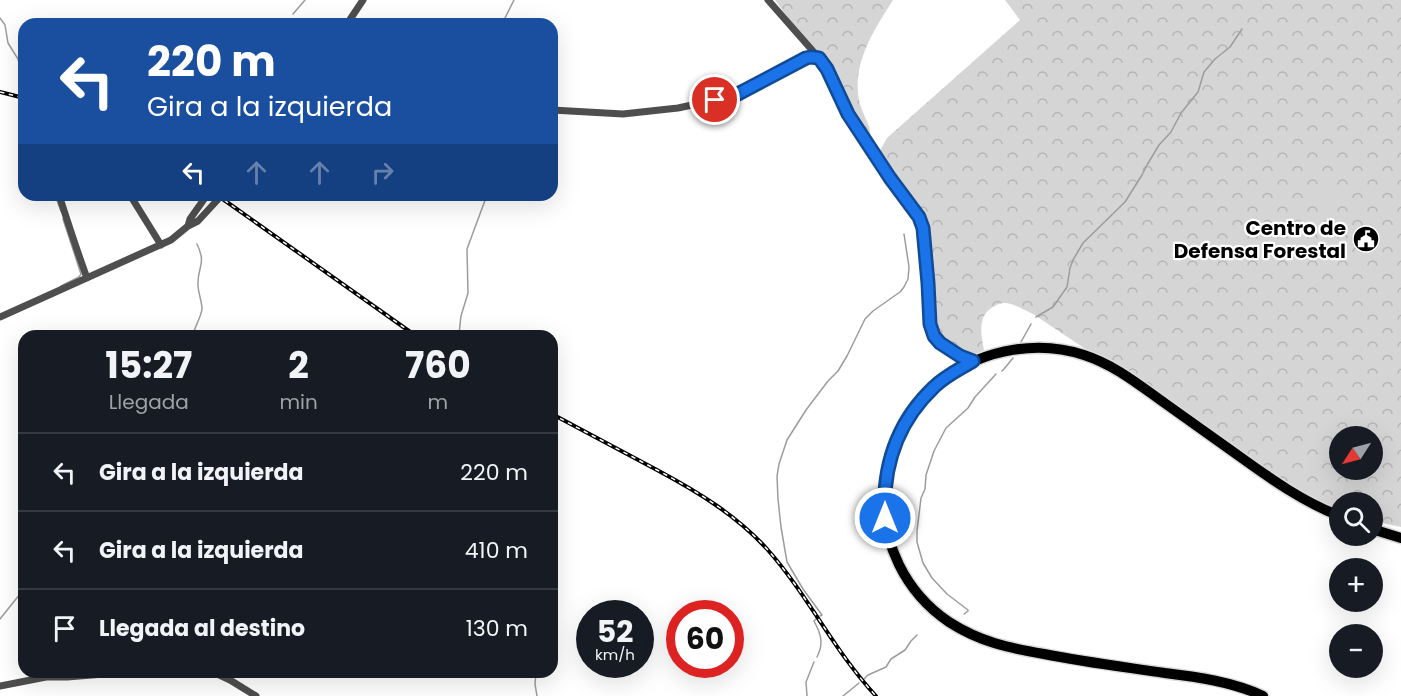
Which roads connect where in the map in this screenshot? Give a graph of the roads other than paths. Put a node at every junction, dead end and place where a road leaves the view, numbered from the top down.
1 (363, 0) edge
2 (768, 0) edge
3 (352, 18) edge
4 (819, 58) junction
5 (558, 110) edge
6 (61, 201) edge
7 (134, 201) edge
8 (203, 201) edge
9 (216, 201) edge
10 (188, 226) junction
11 (161, 245) junction
12 (87, 278) junction
13 (0, 317) edge
14 (973, 361) junction
15 (1329, 512) edge
16 (1383, 532) edge
17 (1401, 538) edge
18 (41, 678) edge
19 (226, 678) edge
20 (0, 686) edge
21 (256, 696) edge
22 (1263, 696) edge

1 - 3 street
2 - 4 street
4 - 5 street
4 - 14 street
6 - 12 street
7 - 11 street
8 - 10 street
9 - 10 street
10 - 11 street
11 - 12 street
12 - 13 street
14 - 15 main road
14 - 22 main road
16 - 17 main road
18 - 20 street
19 - 21 street

